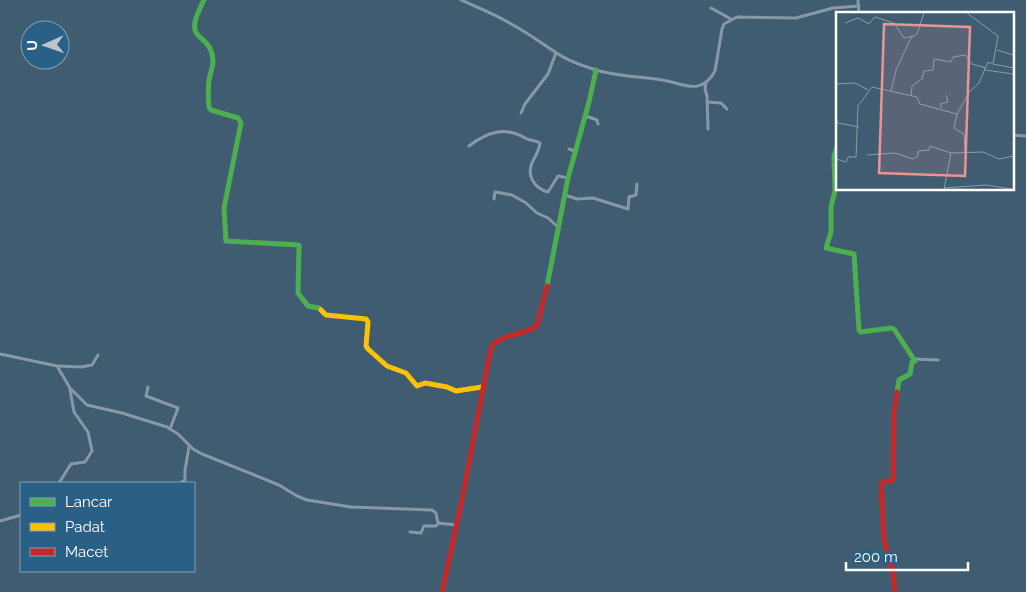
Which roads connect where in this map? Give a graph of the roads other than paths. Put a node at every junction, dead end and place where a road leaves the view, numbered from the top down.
1 (204, 0) edge
2 (462, 0) edge
3 (858, 0) edge
4 (859, 6) junction
5 (711, 8) dead end
6 (859, 12) edge
7 (731, 19) junction
8 (556, 53) junction
9 (596, 70) junction
10 (706, 82) junction
11 (707, 102) junction
12 (727, 109) dead end
13 (521, 113) dead end
14 (586, 116) junction
15 (598, 124) dead end
16 (708, 129) dead end
17 (469, 146) dead end
18 (569, 148) dead end
19 (836, 150) edge
20 (576, 151) junction
21 (568, 178) junction
22 (637, 184) dead end
23 (564, 195) junction
24 (494, 199) dead end
25 (559, 227) junction
26 (0, 354) edge
27 (98, 355) dead end
28 (914, 359) junction
29 (938, 360) dead end
30 (57, 366) junction
31 (148, 387) dead end
32 (482, 387) junction
33 (70, 388) junction
34 (170, 429) junction
35 (190, 446) junction
36 (60, 482) edge
37 (182, 482) edge
38 (20, 515) edge
39 (0, 521) edge
40 (440, 523) junction
41 (456, 525) junction
42 (410, 532) dead end
43 (442, 592) edge
44 (895, 592) edge

1 - 32 street
2 - 8 street
3 - 4 street
4 - 6 street
4 - 7 street
5 - 7 street
7 - 10 street
8 - 9 street
8 - 13 street
9 - 10 street
9 - 14 street
10 - 11 street
11 - 12 street
11 - 16 street
14 - 15 street
14 - 20 street
17 - 21 street
18 - 20 street
19 - 28 street
20 - 21 street
21 - 23 street
22 - 23 street
23 - 25 street
24 - 25 street
25 - 32 street
26 - 30 street
27 - 30 street
28 - 29 street
28 - 44 street
30 - 33 street
31 - 34 street
32 - 41 street
33 - 34 street
33 - 36 street
34 - 35 street
35 - 37 street
35 - 40 street
38 - 39 street
40 - 41 street
40 - 42 street
41 - 43 street

